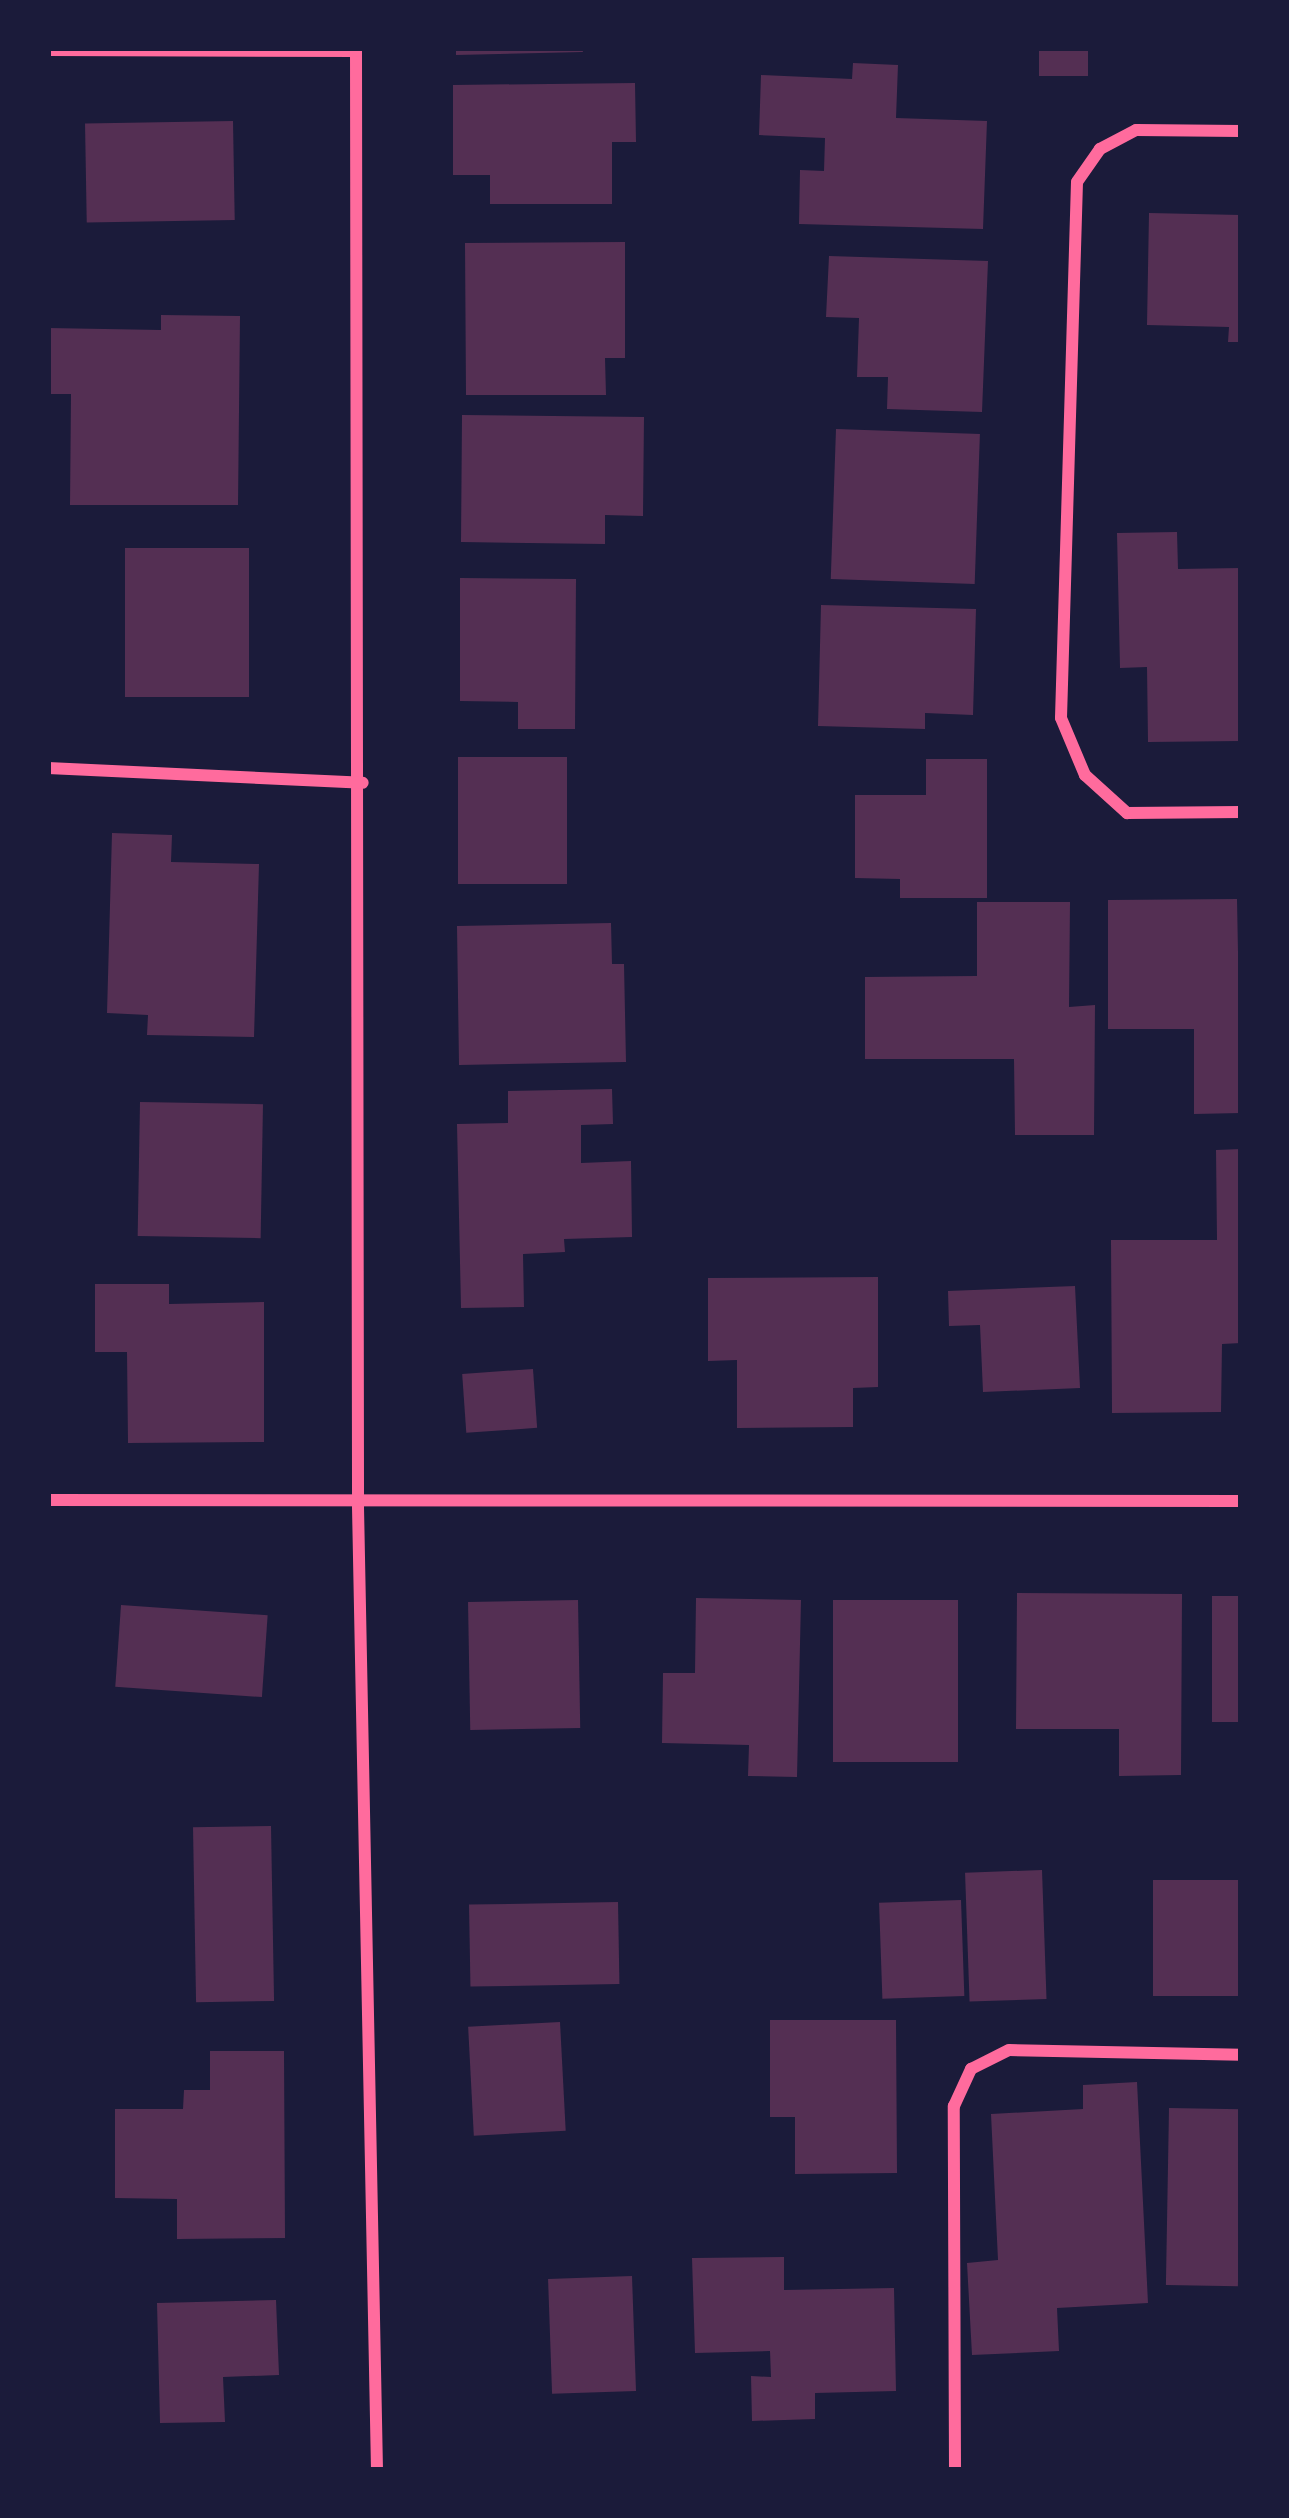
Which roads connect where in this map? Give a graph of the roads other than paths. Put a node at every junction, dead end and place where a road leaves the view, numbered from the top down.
1 (356, 49) edge
2 (48, 50) edge
3 (1241, 130) edge
4 (48, 768) edge
5 (363, 783) junction
6 (1241, 812) edge
7 (48, 1500) edge
8 (1241, 1501) edge
9 (358, 1508) junction
10 (1241, 2055) edge
11 (377, 2470) edge
12 (955, 2470) edge

1 - 2 street
1 - 5 street
3 - 6 street
4 - 5 street
5 - 9 street
7 - 9 street
8 - 9 street
9 - 11 street
10 - 12 street

